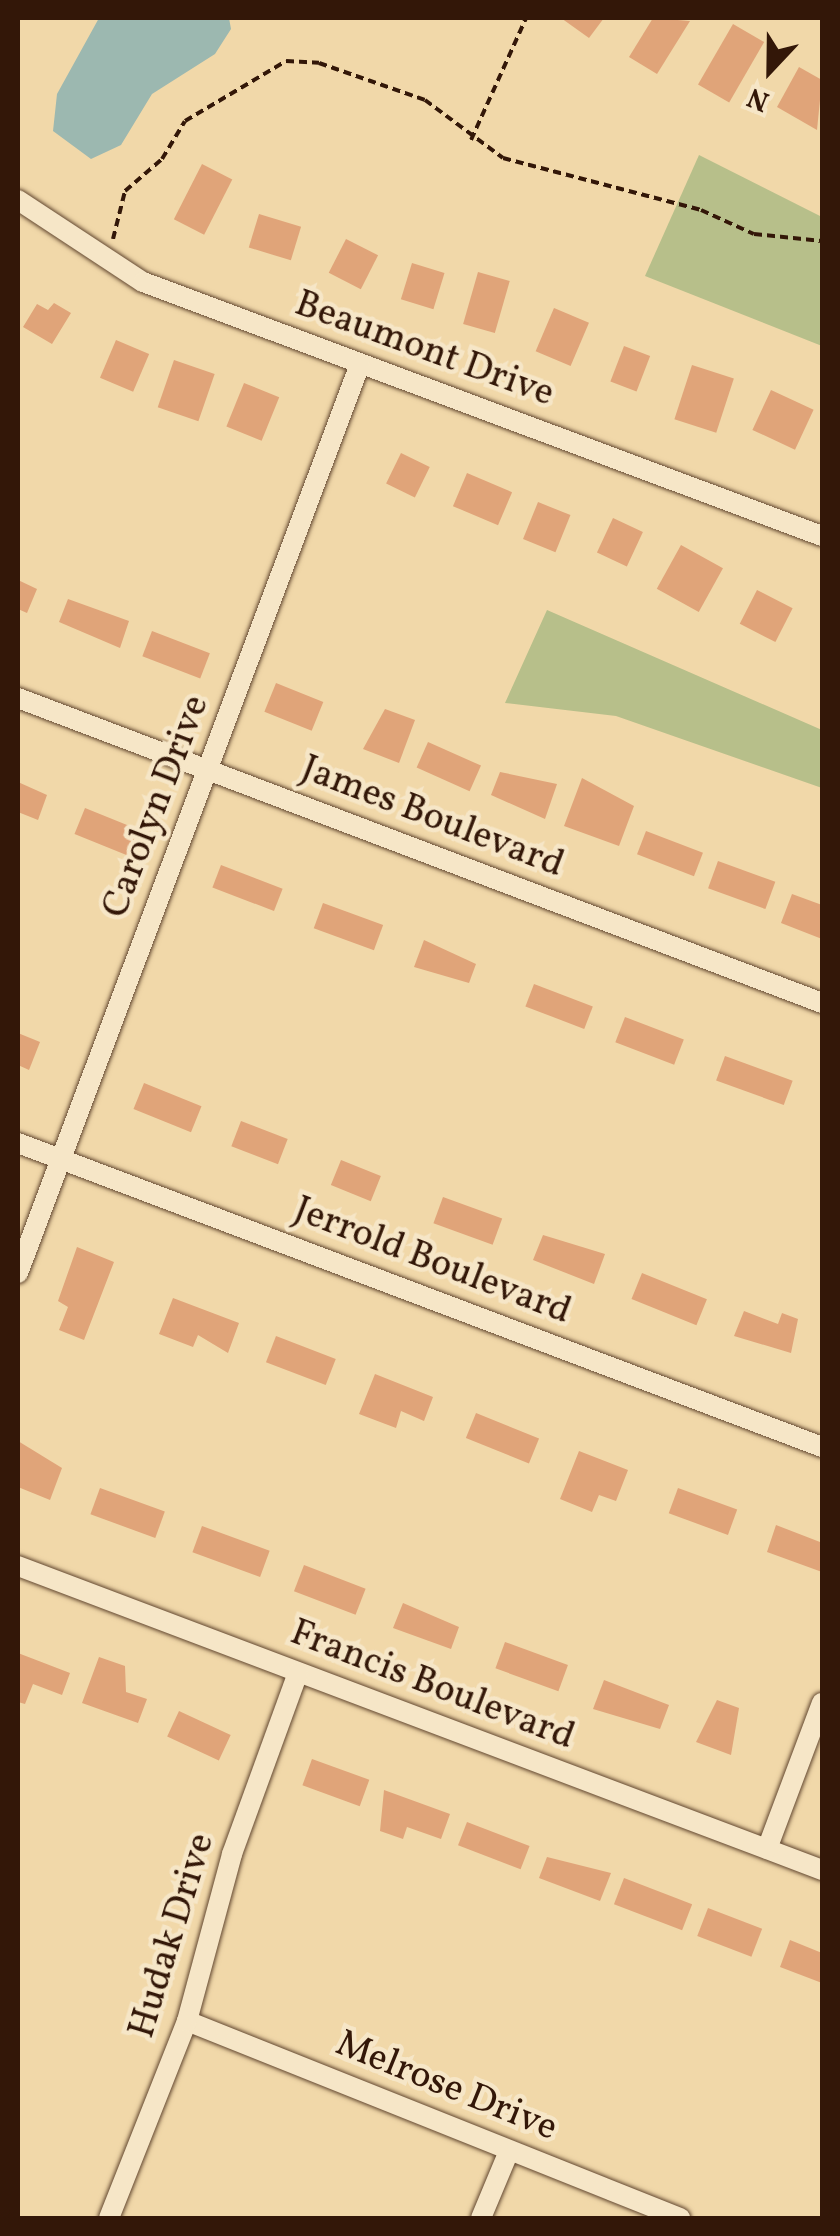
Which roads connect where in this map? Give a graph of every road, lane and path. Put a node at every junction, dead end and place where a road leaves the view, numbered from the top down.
1 (526, 18) edge
2 (471, 140) junction
3 (18, 200) edge
4 (822, 240) edge
5 (100, 260) junction
6 (360, 364) junction
7 (822, 536) edge
8 (18, 698) edge
9 (209, 770) junction
10 (822, 1003) edge
11 (18, 1143) edge
12 (61, 1159) junction
13 (18, 1273) edge
14 (822, 1447) edge
15 (18, 1566) edge
16 (298, 1672) junction
17 (822, 1703) edge
18 (767, 1850) junction
19 (822, 1870) edge
20 (187, 2021) junction
21 (509, 2150) junction
22 (109, 2218) edge
23 (481, 2218) edge
24 (680, 2218) edge

1 - 2 path
2 - 4 path
2 - 5 path
3 - 5 street, Beaumont Drive
5 - 6 street, Beaumont Drive
6 - 7 street, Beaumont Drive
6 - 9 street, Carolyn Drive
8 - 9 street, James Boulevard
9 - 10 street, James Boulevard
9 - 12 street, Carolyn Drive
11 - 12 street, Jerrold Boulevard
12 - 13 street, Carolyn Drive
12 - 14 street, Jerrold Boulevard
15 - 16 street, Francis Boulevard
16 - 18 street, Francis Boulevard
16 - 20 street, Hudak Drive
17 - 18 street
18 - 19 street, Francis Boulevard
20 - 21 street, Melrose Drive
20 - 22 street, Hudak Drive
21 - 23 street
21 - 24 street, Melrose Drive

